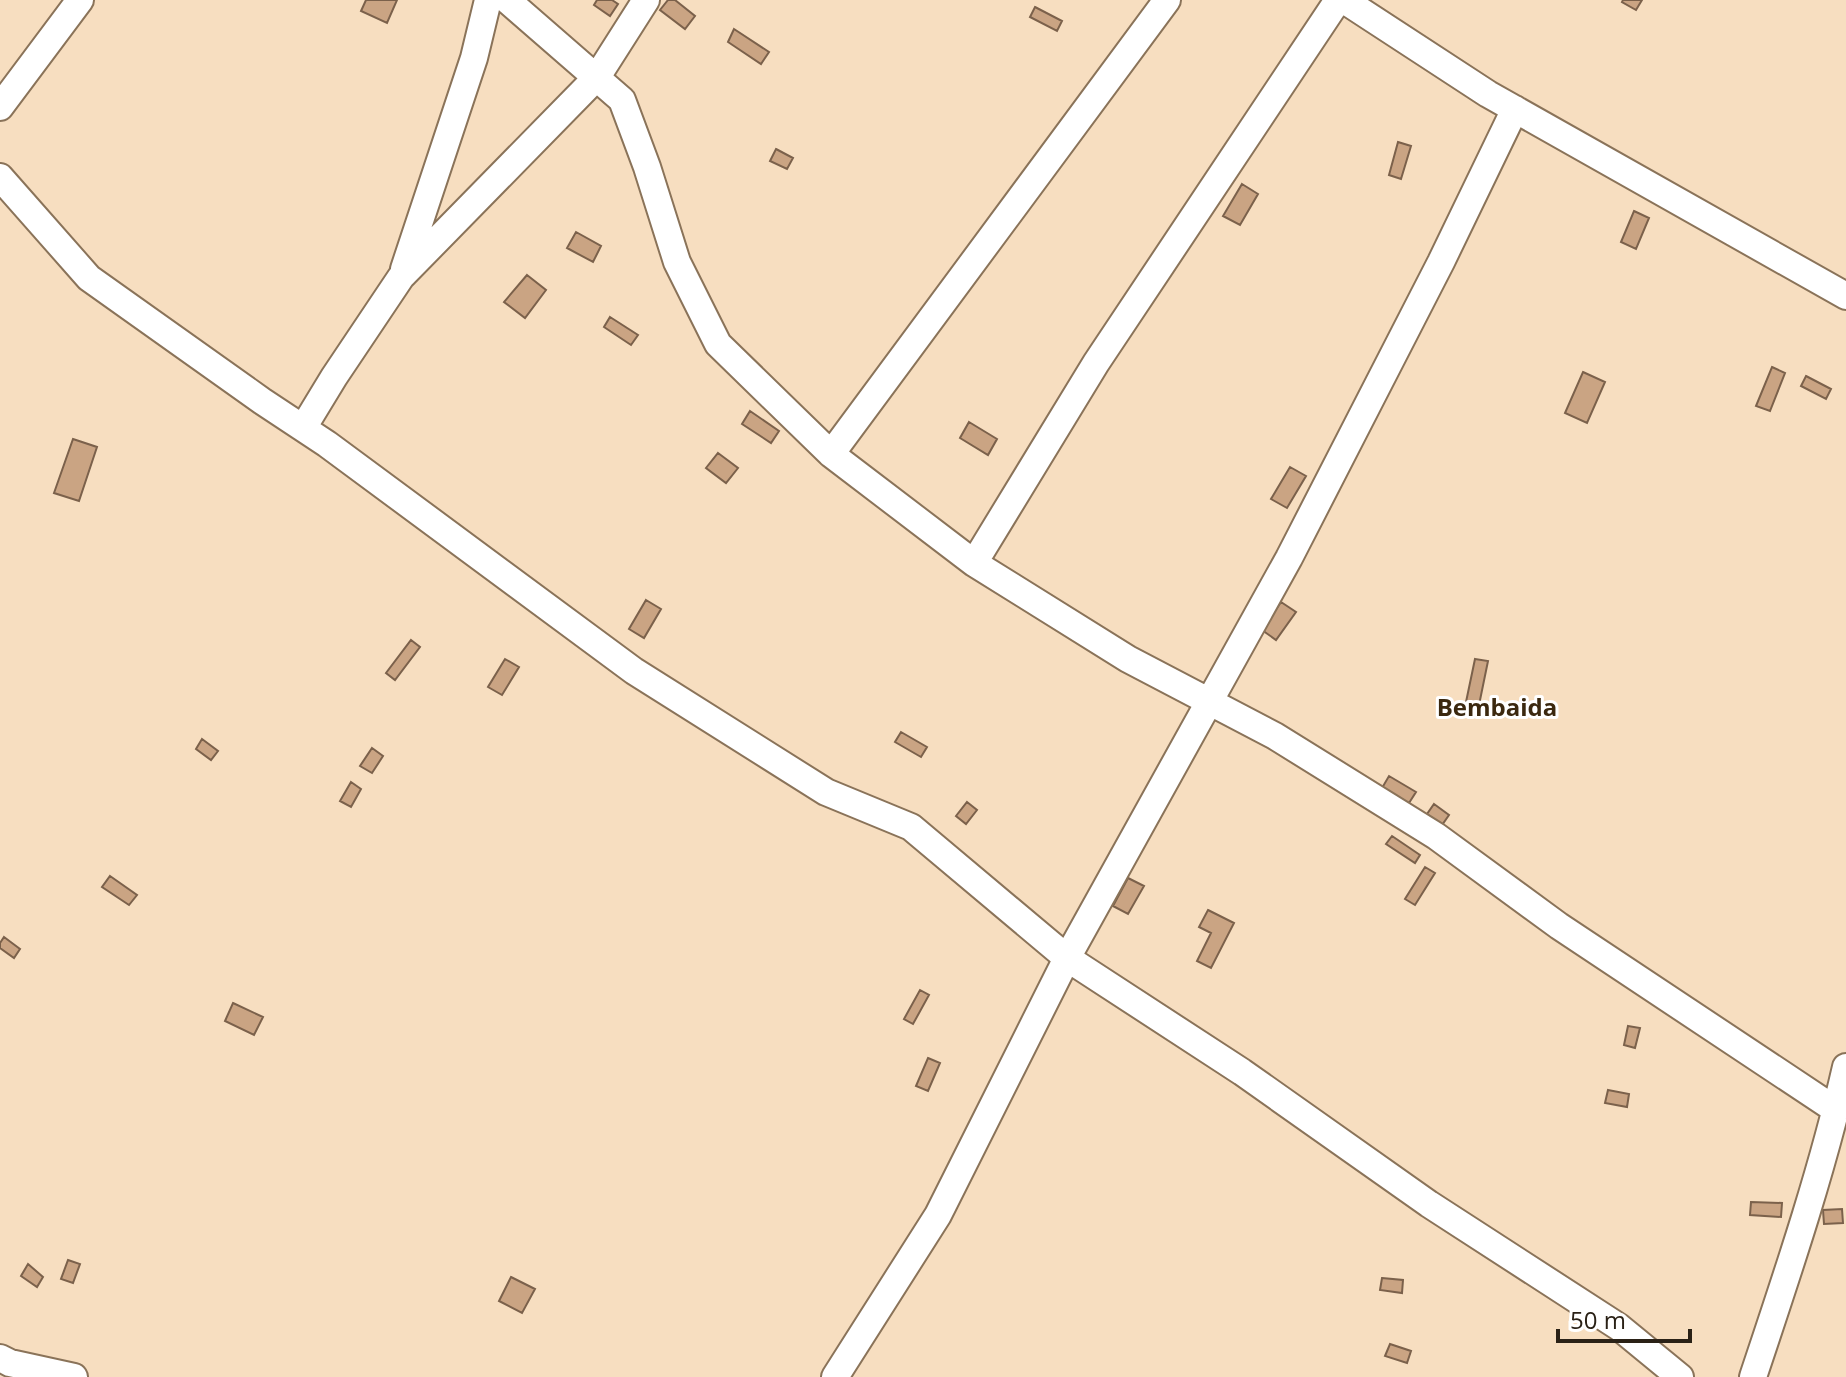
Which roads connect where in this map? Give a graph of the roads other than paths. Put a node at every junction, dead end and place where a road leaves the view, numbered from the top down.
1 (80, 0) edge
2 (488, 0) edge
3 (507, 0) edge
4 (646, 0) edge
5 (1167, 0) edge
6 (1338, 0) edge
7 (1344, 0) edge
8 (597, 77) junction
9 (0, 107) edge
10 (1515, 109) junction
11 (0, 177) edge
12 (401, 277) junction
13 (1846, 296) edge
14 (303, 428) junction
15 (831, 454) junction
16 (974, 563) junction
17 (1210, 702) junction
18 (1067, 958) junction
19 (1846, 1067) edge
20 (1836, 1110) junction
21 (0, 1358) edge
22 (74, 1377) edge
23 (835, 1377) edge
24 (1680, 1377) edge
25 (1753, 1377) edge

1 - 9 street
2 - 12 street
3 - 8 street
4 - 8 street
5 - 15 street
6 - 16 street
7 - 10 street
8 - 12 street
8 - 15 street
10 - 13 street
10 - 17 street
11 - 14 street
12 - 14 street
14 - 18 street
15 - 16 street
16 - 17 street
17 - 18 street
17 - 20 street
18 - 23 street
18 - 24 street
19 - 20 street
20 - 25 street
21 - 22 street

